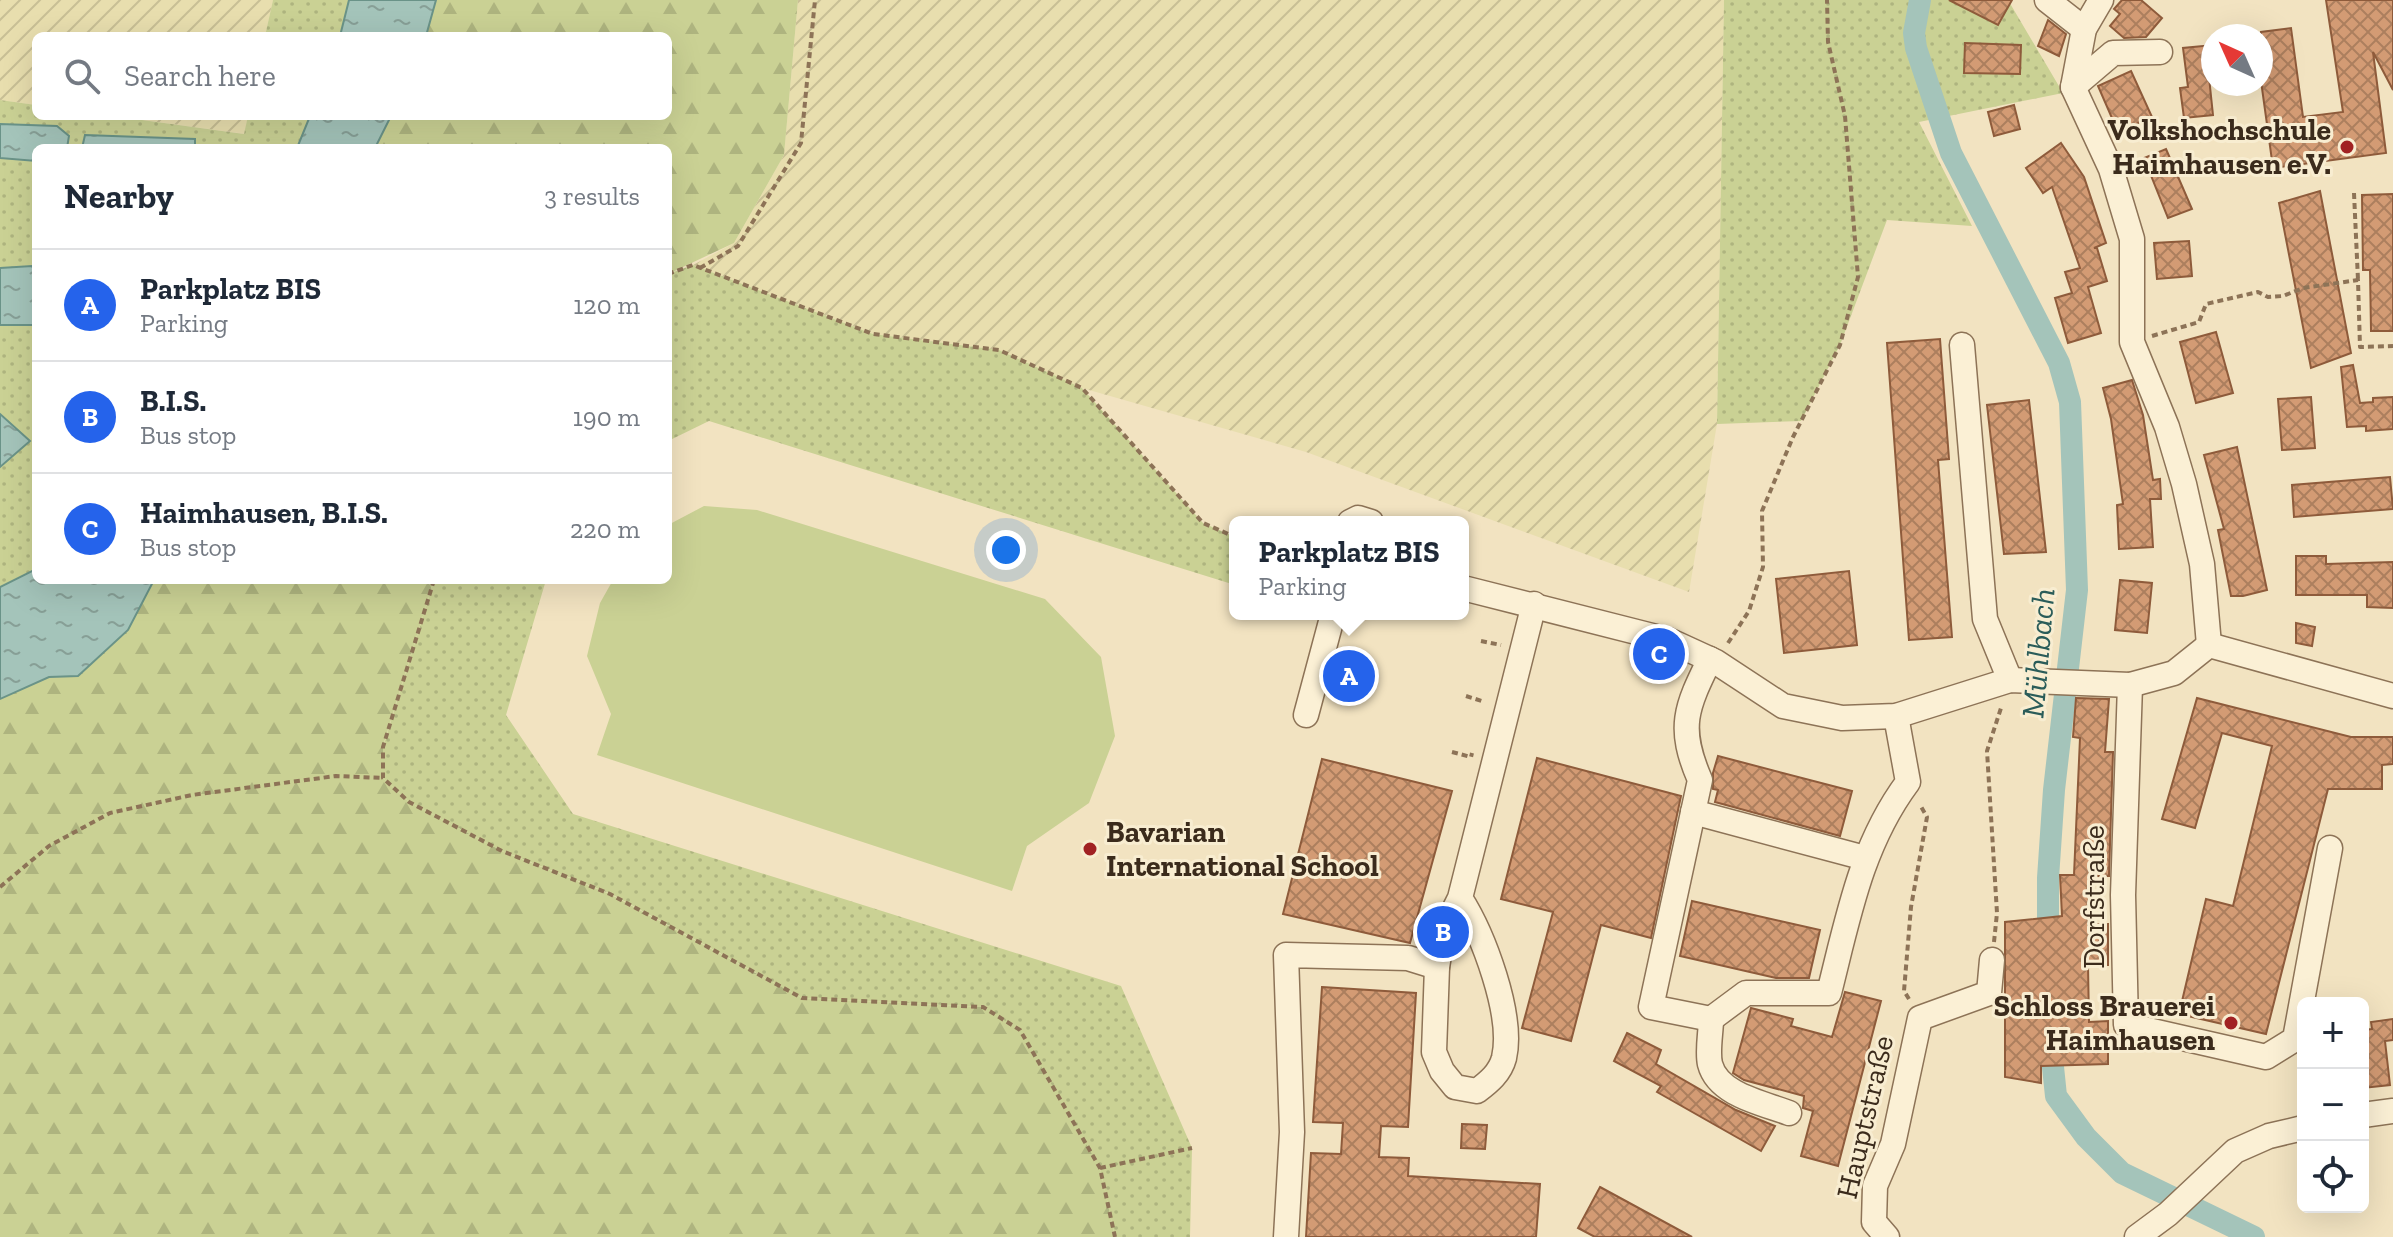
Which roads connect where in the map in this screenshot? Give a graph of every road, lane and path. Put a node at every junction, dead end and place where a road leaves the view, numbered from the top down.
1 (815, 0) edge
2 (1827, 0) edge
3 (2047, 0) edge
4 (2101, 0) edge
5 (2084, 29) junction
6 (2160, 52) dead end
7 (2073, 87) junction
8 (2354, 193) dead end
9 (700, 268) junction
10 (672, 273) edge
11 (2358, 280) junction
12 (2132, 342) junction
13 (1962, 345) dead end
14 (2393, 346) edge
15 (1229, 534) edge
16 (433, 584) edge
17 (1469, 589) edge
18 (1534, 604) junction
19 (1331, 620) edge
20 (1481, 641) dead end
21 (1501, 645) dead end
22 (2209, 645) junction
23 (1713, 660) junction
24 (2010, 680) junction
25 (2119, 684) junction
26 (1466, 696) dead end
27 (2393, 696) edge
28 (1485, 702) dead end
29 (1306, 715) dead end
30 (1896, 716) junction
31 (1452, 752) dead end
32 (1471, 757) dead end
33 (383, 778) junction
34 (1908, 782) junction
35 (1693, 812) junction
36 (2330, 848) dead end
37 (1865, 858) junction
38 (0, 887) edge
39 (1460, 898) junction
40 (1992, 960) joint
41 (1437, 967) junction
42 (1920, 1018) junction
43 (1711, 1019) junction
44 (2393, 1111) edge
45 (1789, 1113) dead end
46 (2369, 1114) edge
47 (2297, 1129) edge
48 (1192, 1148) dead end
49 (1100, 1168) junction
50 (1115, 1237) edge
51 (1286, 1237) edge
52 (1887, 1237) edge
53 (2137, 1237) edge

1 - 9 path
2 - 23 path
3 - 5 street
4 - 5 street
5 - 7 street
6 - 7 street
7 - 12 street
8 - 11 path
9 - 10 path
9 - 15 path
11 - 12 path
11 - 14 path
12 - 22 street
13 - 24 street
16 - 33 path
17 - 18 street
18 - 23 street
18 - 39 street
19 - 29 street
20 - 21 path
22 - 25 street
22 - 27 street
23 - 30 street
23 - 35 street
24 - 25 street
24 - 30 street
24 - 40 path
25 - 36 street, Dorfstraße
26 - 28 path
30 - 34 street
31 - 32 path
33 - 38 path
33 - 49 path
34 - 37 street
34 - 42 path
35 - 37 street
35 - 43 street
37 - 43 street
39 - 41 street
39 - 41 street
40 - 42 street, Hauptstraße
41 - 51 street
42 - 52 street, Hauptstraße
43 - 45 street
44 - 46 street
47 - 53 street
48 - 49 path
49 - 50 path

